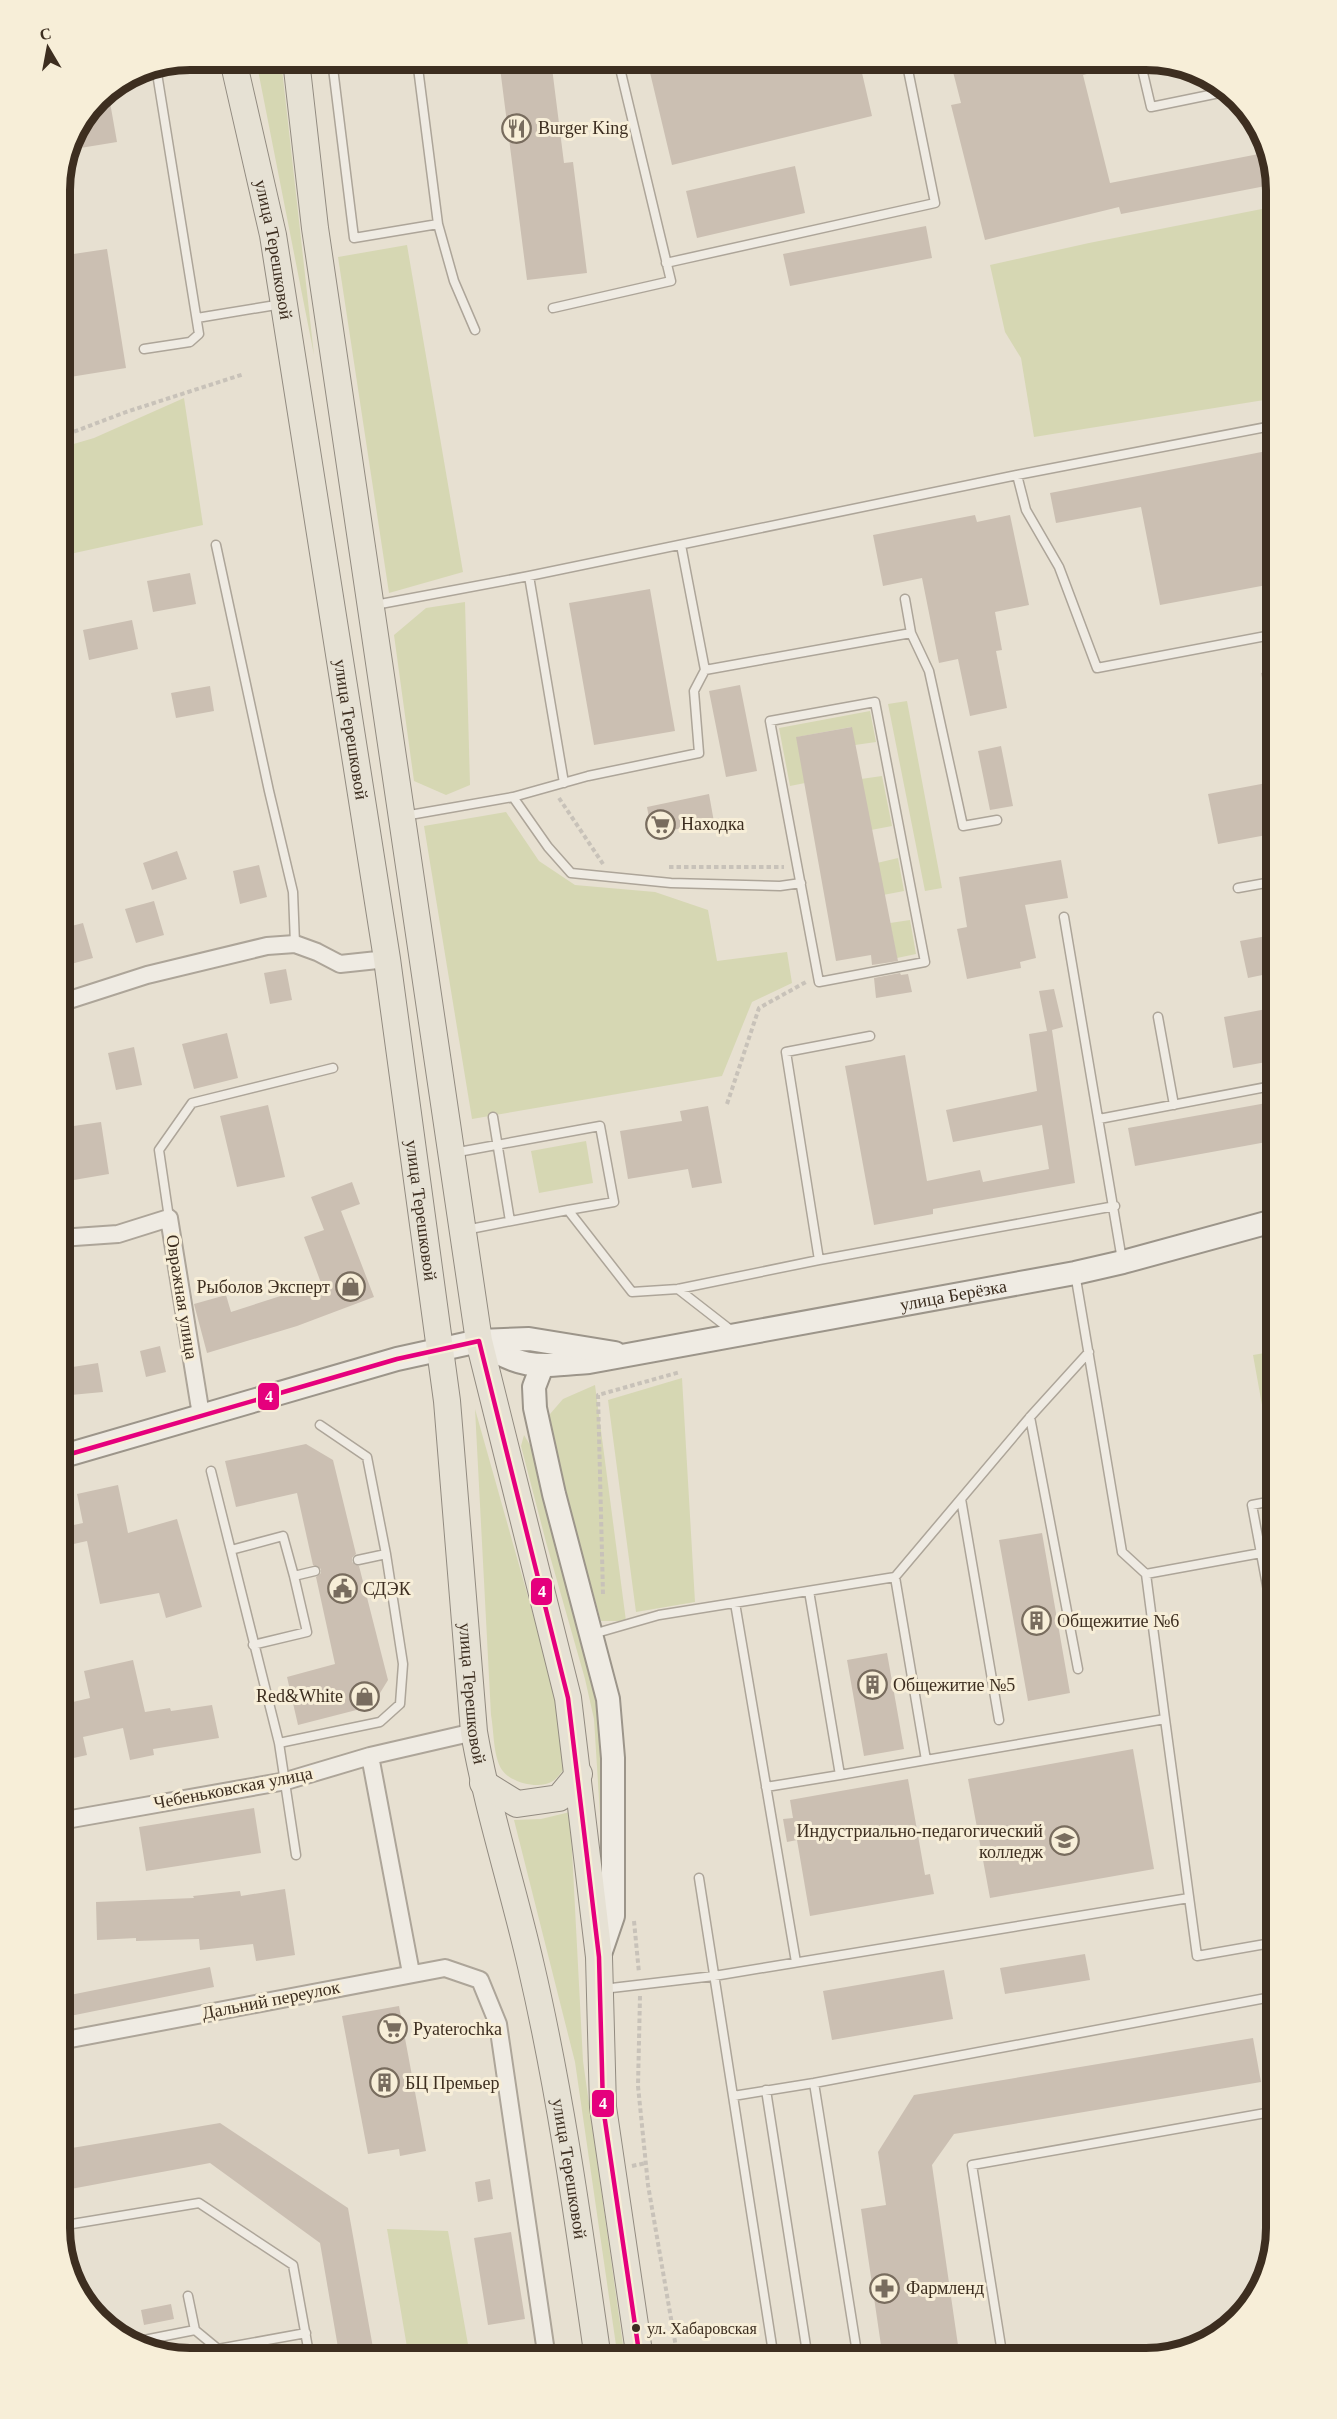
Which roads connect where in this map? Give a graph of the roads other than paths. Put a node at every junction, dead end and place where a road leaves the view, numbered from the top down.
1 (236, 71) edge
2 (297, 71) edge
3 (333, 71) edge
4 (418, 71) edge
5 (621, 71) edge
6 (908, 71) edge
7 (1143, 71) edge
8 (157, 76) edge
9 (1217, 93) edge
10 (438, 224) junction
11 (666, 263) junction
12 (284, 304) junction
13 (553, 308) dead end
14 (197, 318) junction
15 (474, 330) dead end
16 (144, 349) dead end
17 (1266, 427) edge
18 (1017, 475) junction
19 (216, 545) dead end
20 (681, 545) junction
21 (530, 576) junction
22 (905, 599) dead end
23 (371, 605) junction
24 (911, 633) junction
25 (1266, 636) edge
26 (705, 670) junction
27 (564, 783) junction
28 (513, 797) junction
29 (403, 816) junction
30 (997, 820) dead end
31 (801, 883) junction
32 (1266, 883) edge
33 (1238, 888) dead end
34 (1064, 917) dead end
35 (295, 944) junction
36 (387, 959) junction
37 (71, 1000) edge
38 (1158, 1017) dead end
39 (870, 1036) dead end
40 (333, 1068) dead end
41 (1266, 1087) edge
42 (1174, 1105) junction
43 (493, 1117) dead end
44 (1099, 1119) junction
45 (497, 1146) junction
46 (452, 1153) junction
47 (1115, 1206) junction
48 (568, 1210) junction
49 (169, 1218) junction
50 (510, 1221) junction
51 (1266, 1223) edge
52 (463, 1230) junction
53 (70, 1237) edge
54 (819, 1260) junction
55 (1123, 1262) junction
56 (1075, 1273) junction
57 (678, 1289) junction
58 (737, 1334) junction
59 (478, 1341) junction
60 (439, 1349) junction
61 (1089, 1352) junction
62 (628, 1355) junction
63 (542, 1366) junction
64 (201, 1415) junction
65 (1030, 1417) junction
66 (320, 1425) dead end
67 (70, 1454) edge
68 (211, 1470) dead end
69 (961, 1499) junction
70 (1266, 1502) edge
71 (231, 1550) junction
72 (1261, 1553) junction
73 (386, 1554) junction
74 (358, 1560) dead end
75 (315, 1571) dead end
76 (1146, 1574) junction
77 (294, 1576) junction
78 (895, 1577) junction
79 (1266, 1580) edge
80 (809, 1591) junction
81 (735, 1603) junction
82 (592, 1634) junction
83 (253, 1645) junction
84 (1078, 1669) dead end
85 (1165, 1719) junction
86 (999, 1720) dead end
87 (474, 1732) junction
88 (279, 1743) junction
89 (370, 1756) junction
90 (926, 1760) junction
91 (579, 1773) junction
92 (840, 1774) junction
93 (286, 1781) junction
94 (483, 1783) junction
95 (766, 1787) junction
96 (70, 1819) edge
97 (296, 1855) dead end
98 (699, 1878) dead end
99 (1189, 1898) junction
100 (1266, 1944) edge
101 (599, 1957) junction
102 (796, 1962) junction
103 (411, 1973) junction
104 (714, 1976) junction
105 (600, 1990) junction
106 (1266, 1998) edge
107 (70, 2039) edge
108 (814, 2083) junction
109 (766, 2090) junction
110 (733, 2096) junction
111 (1266, 2113) edge
112 (70, 2224) edge
113 (188, 2296) dead end
114 (195, 2330) junction
115 (306, 2333) junction
116 (146, 2340) edge
117 (217, 2348) edge
118 (224, 2348) edge
119 (308, 2348) edge
120 (546, 2348) edge
121 (596, 2348) edge
122 (638, 2348) edge
123 (772, 2348) edge
124 (806, 2348) edge
125 (856, 2348) edge
126 (1001, 2348) edge

1 - 12 main road, улица Терешковой
2 - 23 main road
3 - 10 lane
4 - 10 lane
5 - 11 lane
6 - 11 lane
7 - 9 lane
8 - 14 lane
10 - 15 lane
11 - 13 lane
12 - 14 lane
12 - 36 main road, улица Терешковой
14 - 16 lane
17 - 18 lane
18 - 20 lane
18 - 25 lane
19 - 35 lane
20 - 21 lane
20 - 26 lane
21 - 23 lane
21 - 27 lane
22 - 24 lane
23 - 29 main road
24 - 26 lane
24 - 30 lane
26 - 27 lane
27 - 28 lane
28 - 29 lane
28 - 31 lane
29 - 46 main road
31 - 31 lane
32 - 33 lane
34 - 44 lane
35 - 36 street
35 - 37 street
36 - 60 main road, улица Терешковой
38 - 42 lane
39 - 54 lane
40 - 49 lane
41 - 42 lane
42 - 44 lane
43 - 45 lane
44 - 47 lane
45 - 46 lane
45 - 48 lane
45 - 50 lane
46 - 52 main road
47 - 54 lane
47 - 55 lane
48 - 50 lane
48 - 57 lane
49 - 53 street, Овражная улица
49 - 64 street, Овражная улица
50 - 52 lane
51 - 55 main road, улица Берёзка
52 - 59 main road
54 - 57 lane
55 - 56 main road, улица Берёзка
56 - 58 main road, улица Берёзка
56 - 61 lane
57 - 58 lane
58 - 62 main road, улица Берёзка
59 - 60 main road, улица Берёзка
59 - 62 main road, улица Берёзка
59 - 63 main road, улица Берёзка
59 - 91 main road
60 - 64 main road, улица Берёзка
60 - 87 main road, улица Терешковой
61 - 65 lane
61 - 76 lane
62 - 63 main road, улица Берёзка
63 - 82 main road
64 - 67 main road, улица Берёзка
65 - 69 lane
65 - 84 lane
66 - 73 lane
68 - 71 lane
69 - 78 lane
69 - 86 lane
70 - 72 lane
71 - 77 lane
71 - 83 lane
72 - 76 lane
72 - 79 lane
73 - 74 lane
73 - 88 lane
75 - 77 lane
76 - 85 lane
77 - 83 lane
78 - 80 lane
78 - 90 lane
80 - 81 lane
80 - 92 lane
81 - 82 lane
81 - 95 lane
82 - 101 main road
83 - 88 lane
85 - 90 lane
85 - 99 lane
87 - 89 street, Чебеньковская улица
87 - 94 main road, улица Терешковой
88 - 93 lane
89 - 93 street, Чебеньковская улица
89 - 103 street
90 - 92 lane
91 - 94 main road
91 - 101 main road
92 - 95 lane
93 - 96 street, Чебеньковская улица
93 - 97 lane
94 - 121 main road, улица Терешковой
95 - 102 lane
98 - 104 lane
99 - 100 lane
99 - 102 lane
101 - 105 main road
102 - 104 lane
103 - 107 street, Дальний переулок
103 - 120 street, Дальний переулок
104 - 105 lane
104 - 110 lane
105 - 122 main road
106 - 108 lane
108 - 109 lane
108 - 125 lane
109 - 110 lane
109 - 124 lane
110 - 123 lane
111 - 126 lane
112 - 115 lane
113 - 114 lane
114 - 116 lane
114 - 117 lane
115 - 118 lane
115 - 119 lane

